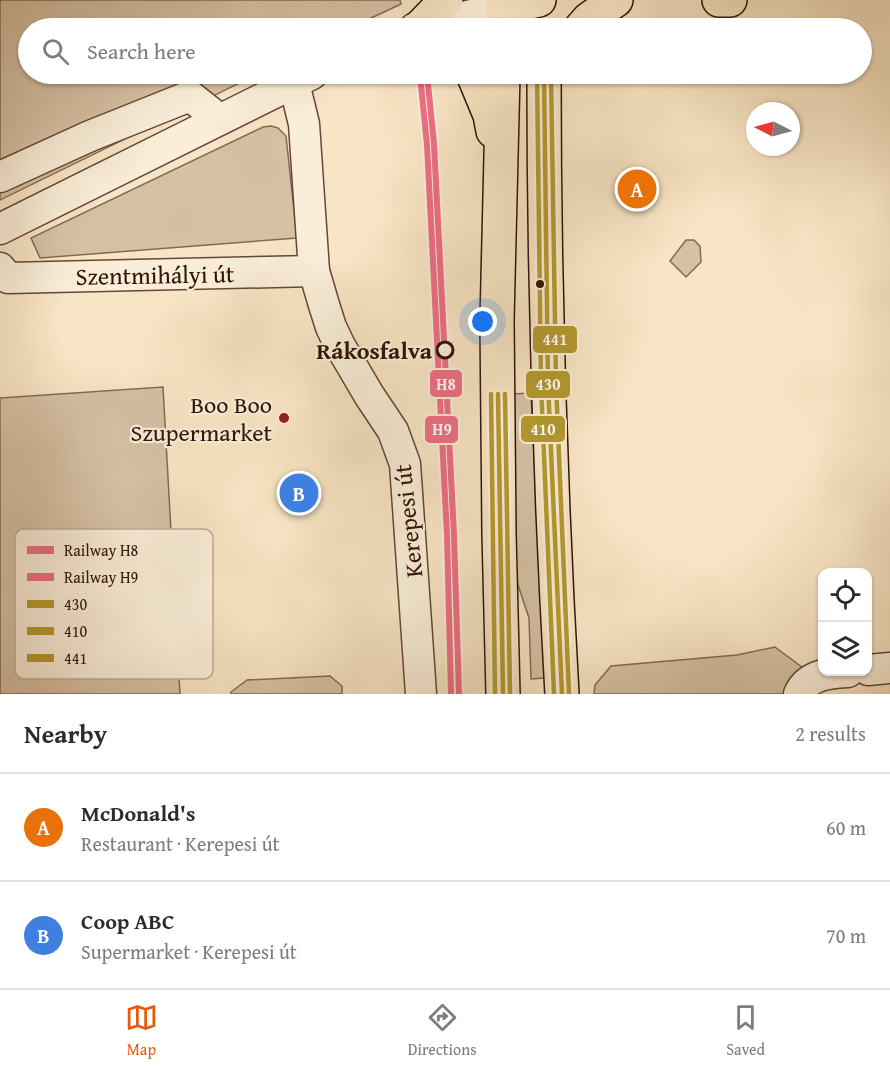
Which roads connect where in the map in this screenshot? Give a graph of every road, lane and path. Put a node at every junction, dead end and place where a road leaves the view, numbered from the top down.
1 (446, 0) edge
2 (540, 0) edge
3 (616, 0) edge
4 (720, 0) edge
5 (730, 0) edge
6 (502, 12) edge
7 (430, 18) edge
8 (472, 18) edge
9 (542, 18) edge
10 (590, 18) edge
11 (291, 84) edge
12 (303, 84) edge
13 (477, 84) edge
14 (503, 84) edge
15 (544, 84) edge
16 (562, 84) edge
17 (219, 119) junction
18 (501, 163) junction
19 (0, 177) edge
20 (544, 182) junction
21 (0, 229) edge
22 (0, 268) edge
23 (314, 271) junction
24 (890, 668) edge
25 (872, 670) edge
26 (819, 676) edge
27 (421, 694) edge
28 (503, 694) edge
29 (562, 694) edge
30 (799, 694) edge

1 - 7 main road
2 - 6 main road
2 - 9 main road
3 - 10 main road
4 - 5 main road
6 - 8 street
11 - 17 street
12 - 23 street, Kerepesi út
13 - 18 main road
14 - 18 main road
15 - 20 main road
16 - 20 main road
17 - 19 street
17 - 21 street
18 - 28 main road
20 - 29 main road
22 - 23 street, Szentmihályi út
23 - 27 street, Kerepesi út
24 - 25 street
26 - 30 street

